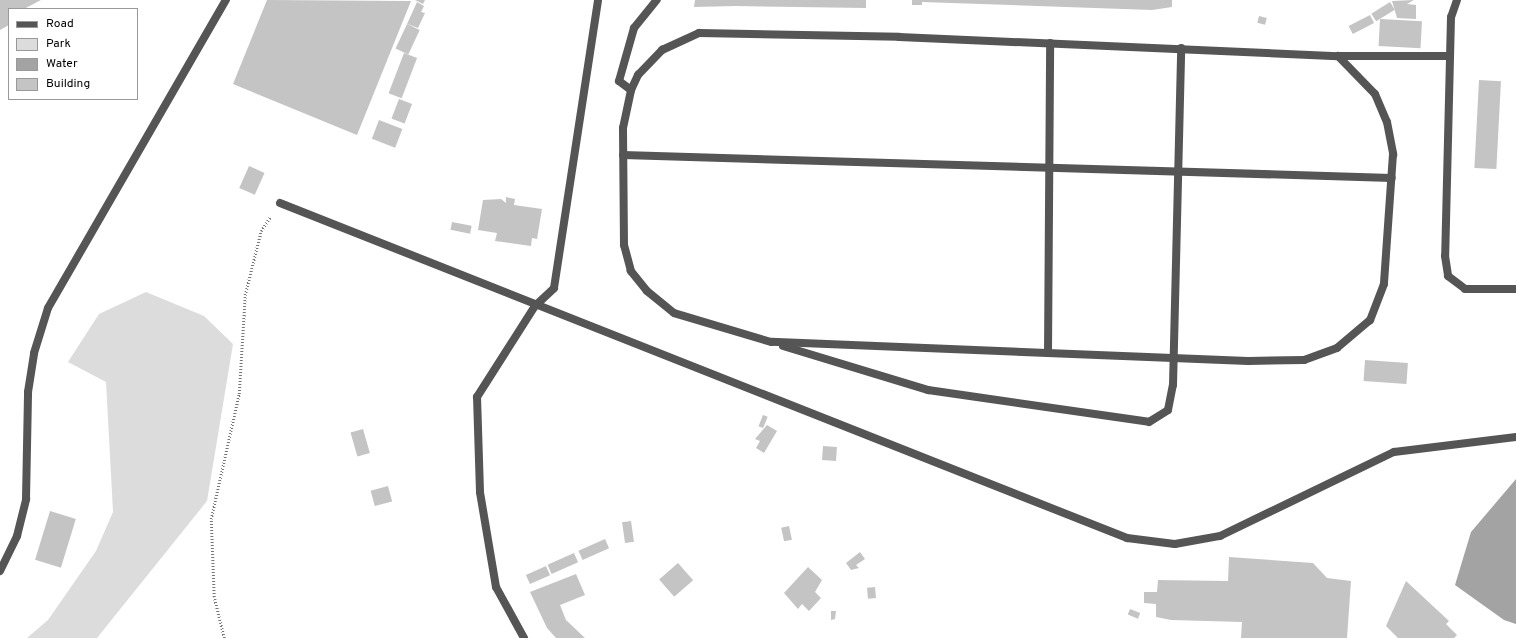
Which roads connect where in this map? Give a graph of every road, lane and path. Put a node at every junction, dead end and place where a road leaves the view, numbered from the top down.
1 (226, 0) edge
2 (598, 0) edge
3 (657, 0) edge
4 (1457, 0) edge
5 (1050, 43) junction
6 (1181, 48) junction
7 (1338, 56) junction
8 (1450, 56) junction
9 (631, 90) junction
10 (623, 155) junction
11 (1051, 168) junction
12 (1179, 172) junction
13 (1392, 178) junction
14 (280, 203) joint
15 (1516, 289) edge
16 (535, 306) junction
17 (771, 342) junction
18 (1048, 353) junction
19 (1173, 358) junction
20 (1516, 437) edge
21 (0, 571) edge
22 (224, 638) edge
23 (524, 638) edge

1 - 21 street
2 - 16 street
3 - 9 street
4 - 8 street
5 - 6 street
5 - 9 street
5 - 11 street
6 - 7 street
6 - 12 street
7 - 8 street
7 - 13 street
8 - 15 street
9 - 10 street
10 - 11 street
10 - 17 street
11 - 12 street
11 - 18 street
12 - 13 street
12 - 19 street
13 - 19 street
14 - 16 street
14 - 22 path
16 - 20 street
16 - 23 street
17 - 18 street
17 - 19 street
18 - 19 street

